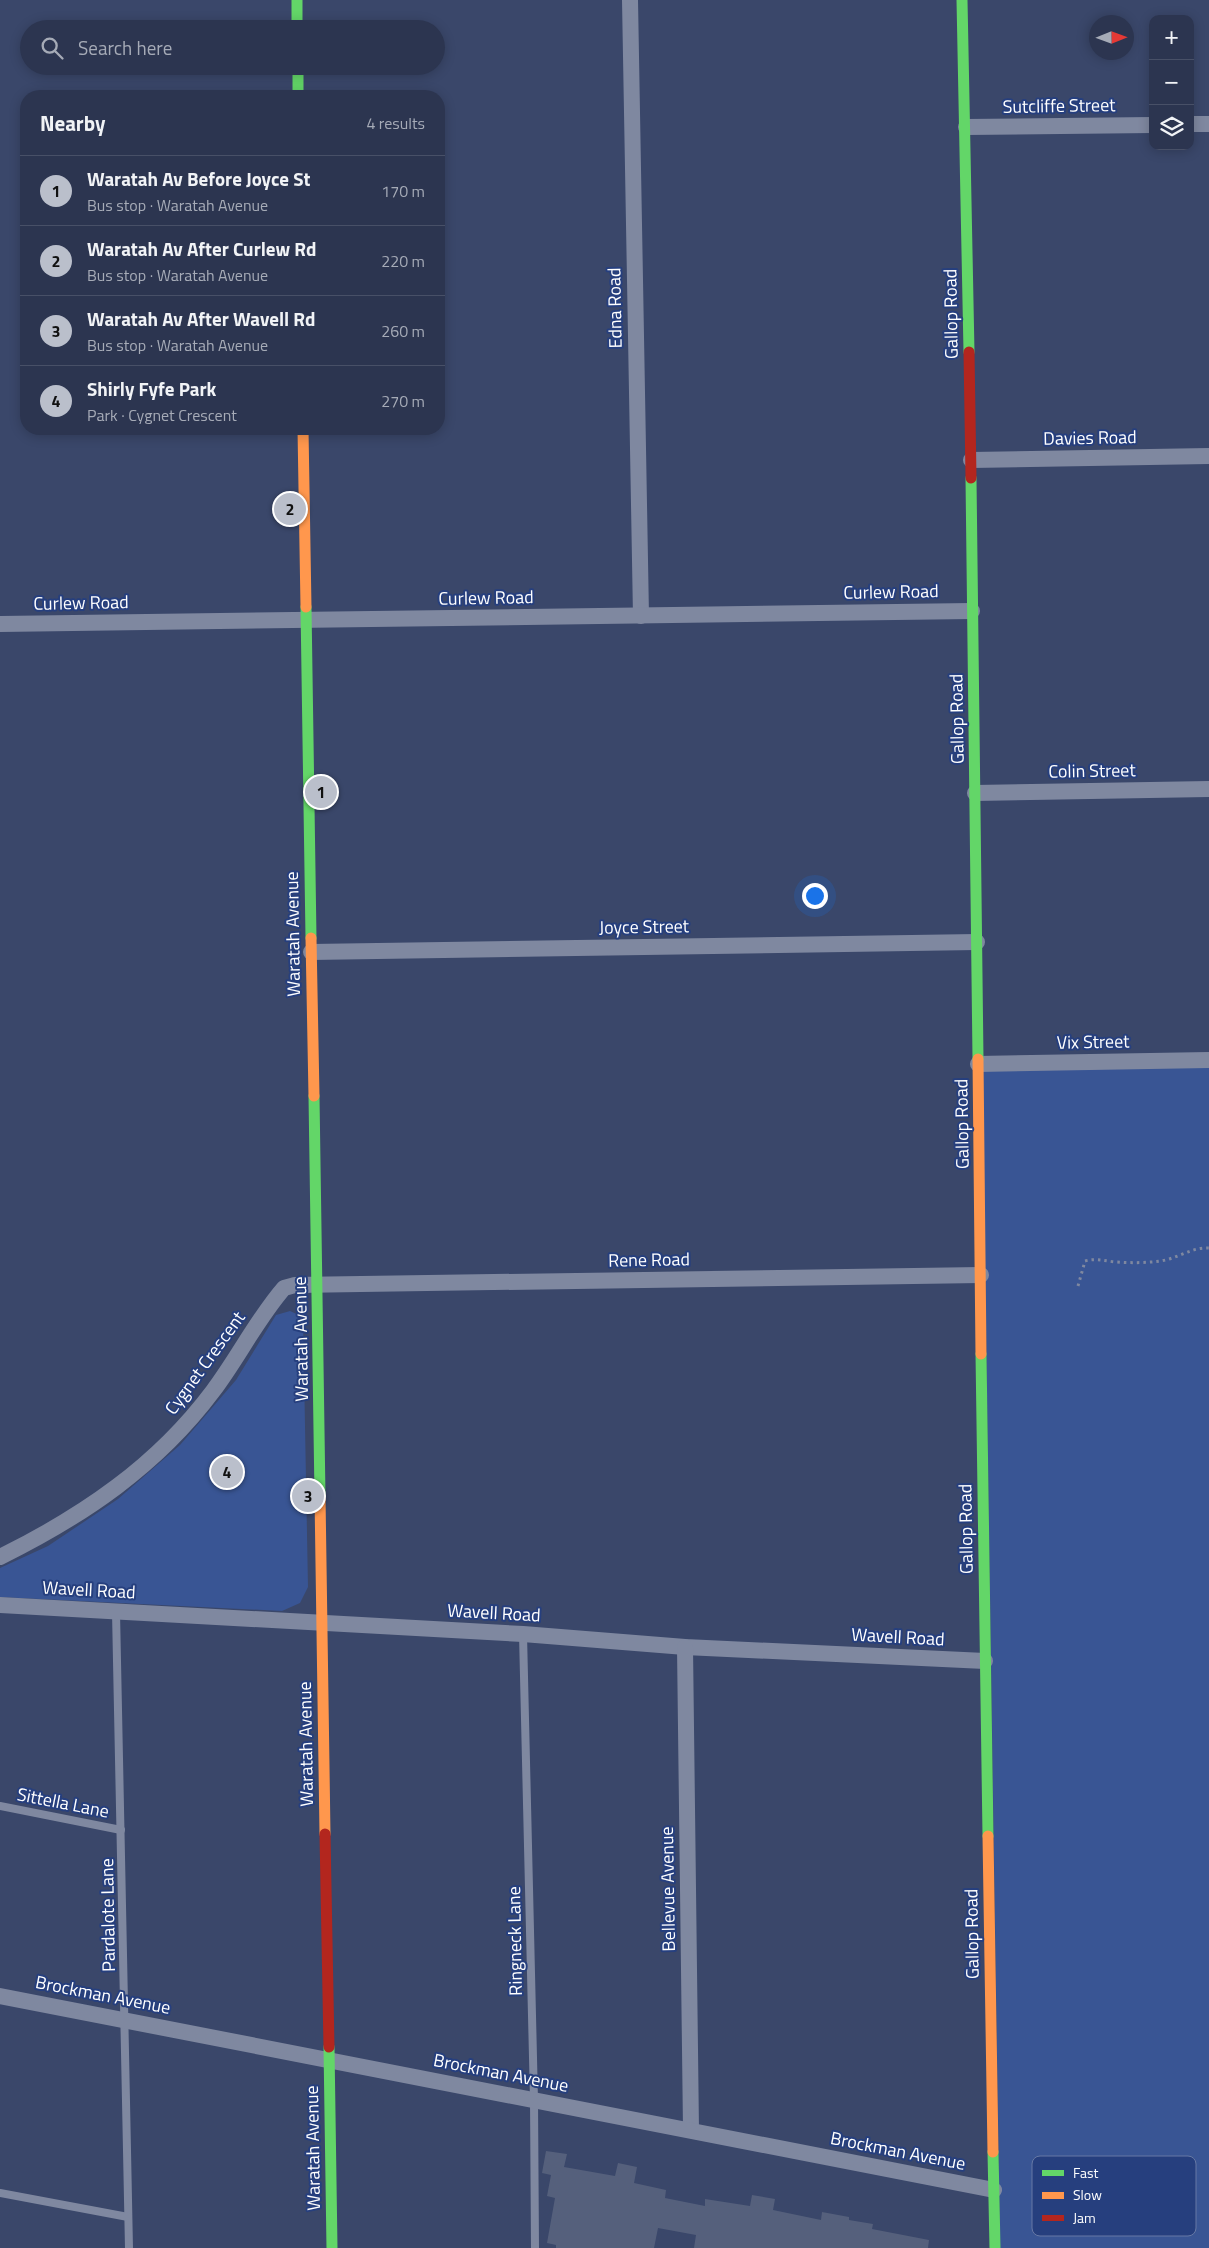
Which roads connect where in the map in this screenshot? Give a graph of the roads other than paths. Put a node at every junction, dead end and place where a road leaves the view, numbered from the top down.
1 (297, 0) edge
2 (630, 0) edge
3 (962, 0) edge
4 (297, 20) edge
5 (298, 75) edge
6 (298, 90) edge
7 (1194, 124) edge
8 (1209, 124) edge
9 (1149, 125) edge
10 (966, 127) junction
11 (303, 435) edge
12 (1209, 456) edge
13 (971, 460) junction
14 (972, 611) junction
15 (640, 616) junction
16 (306, 620) junction
17 (0, 624) edge
18 (1209, 790) edge
19 (975, 793) junction
20 (977, 942) junction
21 (311, 952) junction
22 (1209, 1060) edge
23 (978, 1064) junction
24 (981, 1275) junction
25 (318, 1285) junction
26 (0, 1557) edge
27 (0, 1605) edge
28 (116, 1612) junction
29 (321, 1624) junction
30 (523, 1634) junction
31 (685, 1647) junction
32 (985, 1661) junction
33 (0, 1806) edge
34 (121, 1830) junction
35 (0, 1996) edge
36 (125, 2019) junction
37 (330, 2061) junction
38 (534, 2100) junction
39 (691, 2130) junction
40 (994, 2190) junction
41 (0, 2193) edge
42 (128, 2217) junction
43 (129, 2248) edge
44 (332, 2248) edge
45 (535, 2248) edge
46 (995, 2248) edge

1 - 4 street
2 - 15 street, Edna Road
3 - 10 street, Gallop Road
5 - 6 street
7 - 8 street
9 - 10 street, Sutcliffe Street
10 - 13 street, Gallop Road
11 - 16 street, Waratah Avenue
12 - 13 street, Davies Road
13 - 14 street, Gallop Road
14 - 15 street, Curlew Road
14 - 19 street, Gallop Road
15 - 16 street, Curlew Road
16 - 17 street, Curlew Road
16 - 21 street, Waratah Avenue
18 - 19 street, Colin Street
19 - 20 street, Gallop Road
20 - 21 street, Joyce Street
20 - 23 street, Gallop Road
21 - 25 street, Waratah Avenue
22 - 23 street, Vix Street
23 - 24 street, Gallop Road
24 - 25 street, Rene Road
24 - 32 street, Gallop Road
25 - 26 street, Cygnet Crescent
25 - 29 street, Waratah Avenue
27 - 28 street, Wavell Road
28 - 29 street, Wavell Road
28 - 34 lane, Pardalote Lane
29 - 30 street, Wavell Road
29 - 37 street, Waratah Avenue
30 - 31 street, Wavell Road
30 - 38 lane, Ringneck Lane
31 - 32 street, Wavell Road
31 - 39 street, Bellevue Avenue
32 - 40 street, Gallop Road
33 - 34 lane, Sittella Lane
34 - 36 lane, Pardalote Lane
35 - 36 street, Brockman Avenue
36 - 37 street, Brockman Avenue
36 - 42 lane, Pardalote Lane
37 - 38 street, Brockman Avenue
37 - 44 street, Waratah Avenue
38 - 39 street, Brockman Avenue
38 - 45 lane, Ringneck Lane
39 - 40 street, Brockman Avenue
40 - 46 street, Gallop Road
41 - 42 lane
42 - 43 lane, Pardalote Lane

